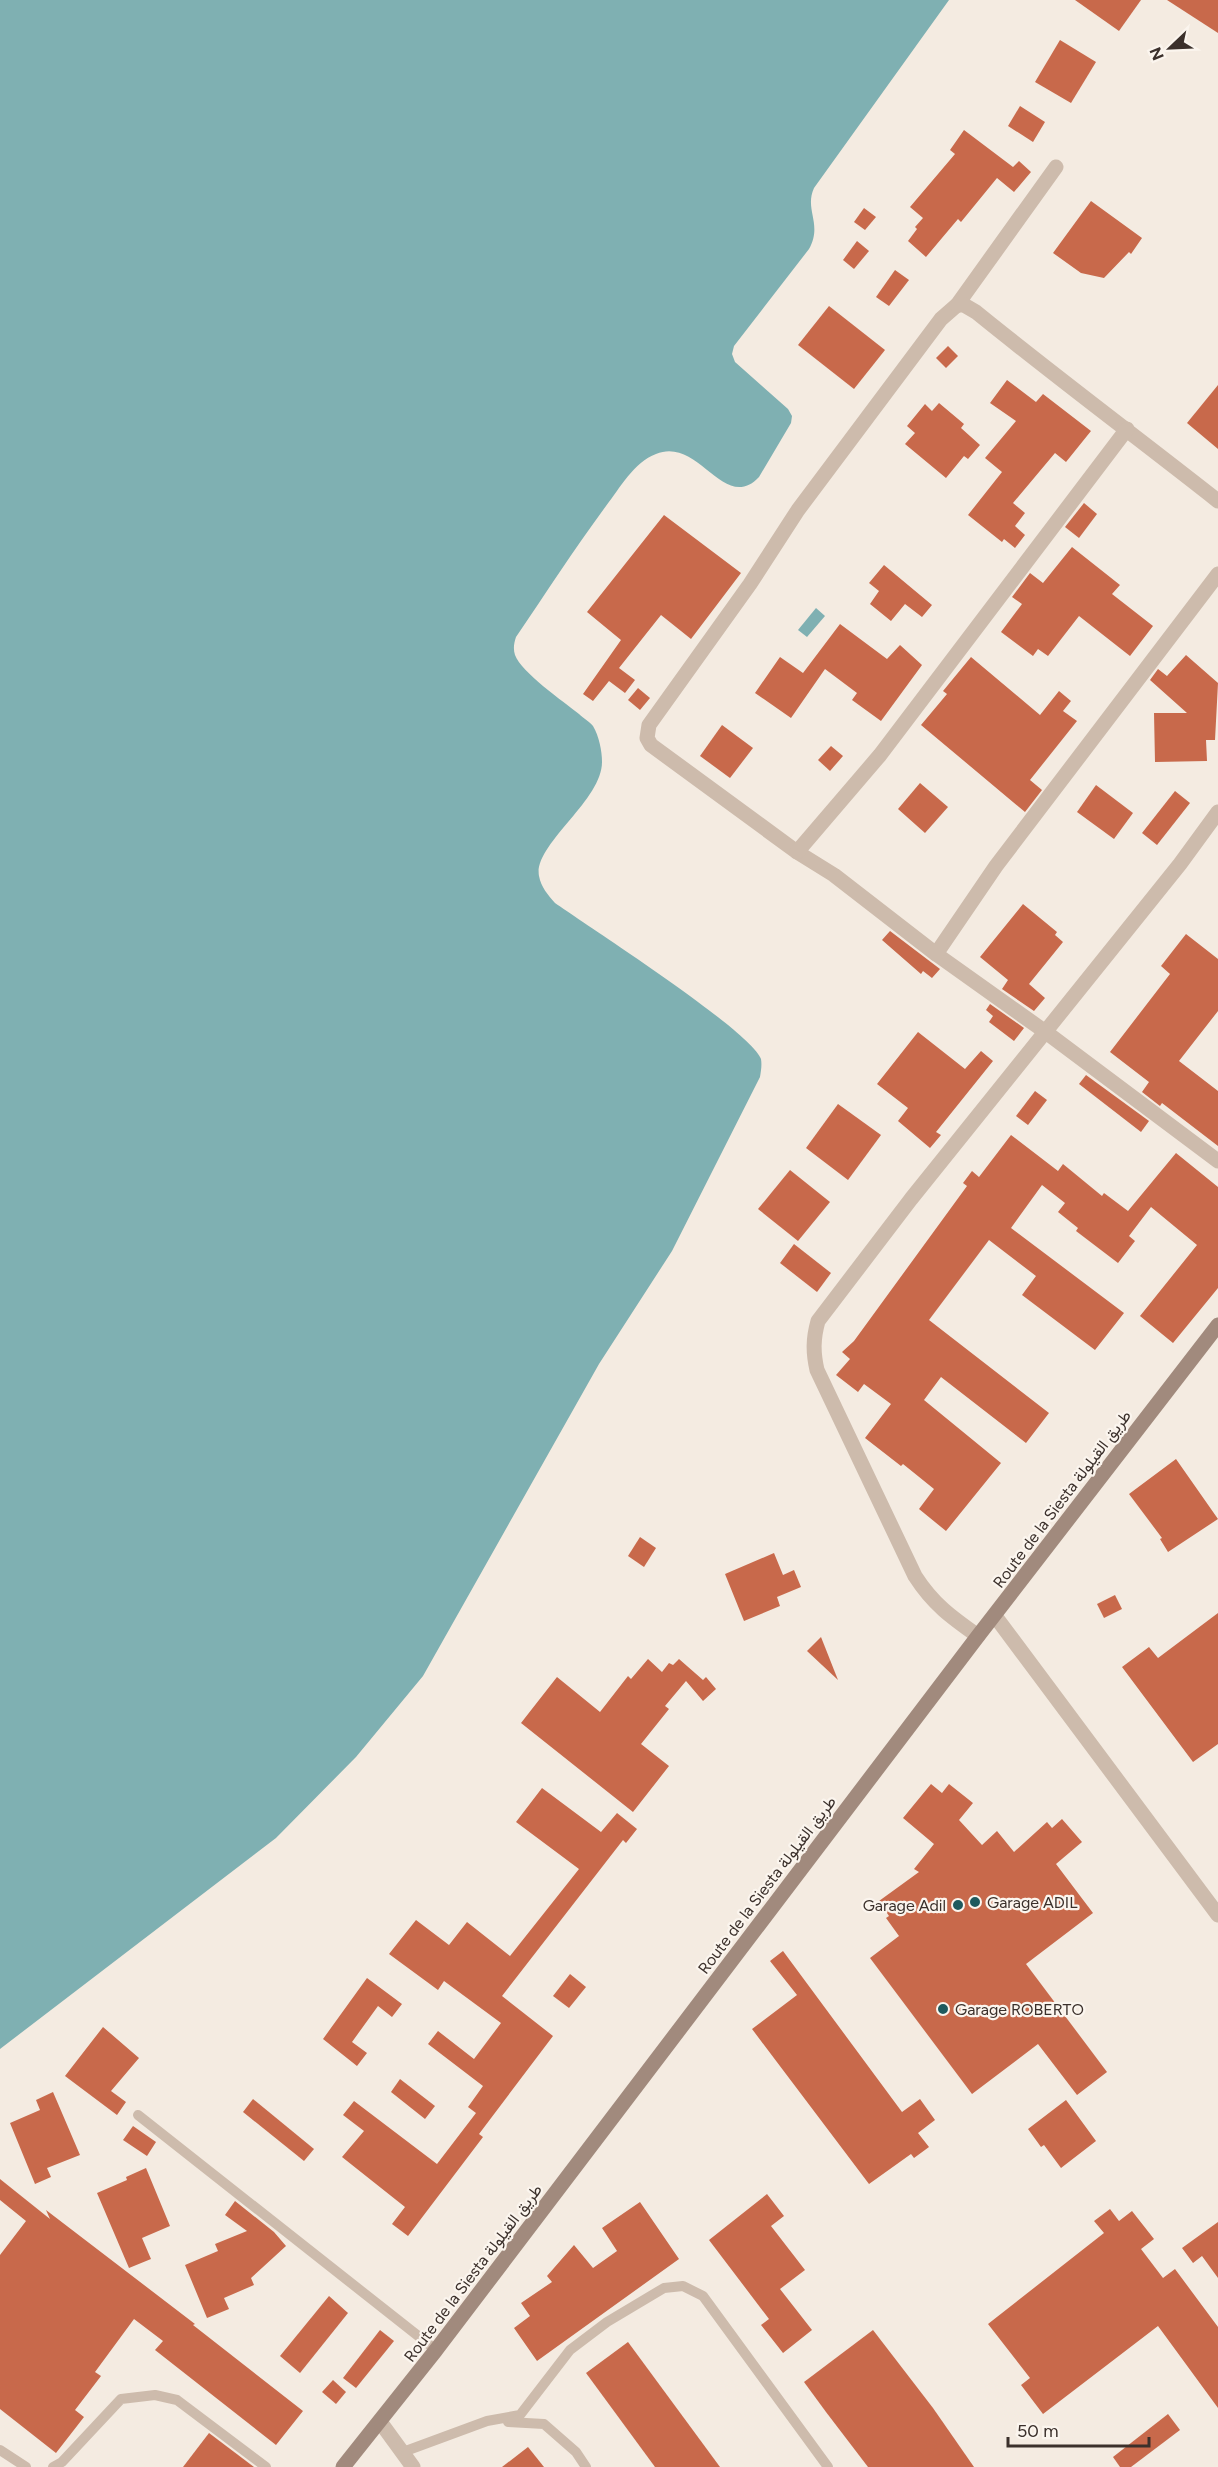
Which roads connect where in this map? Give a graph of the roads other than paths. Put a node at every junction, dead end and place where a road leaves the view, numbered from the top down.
1 (1056, 167) dead end
2 (957, 305) junction
3 (1127, 429) junction
4 (1218, 501) edge
5 (1218, 574) edge
6 (1218, 812) edge
7 (797, 852) junction
8 (936, 954) junction
9 (1047, 1033) junction
10 (1218, 1161) edge
11 (1218, 1325) edge
12 (995, 1616) junction
13 (978, 1636) junction
14 (1218, 1915) edge
15 (138, 2115) dead end
16 (436, 2350) junction
17 (487, 2421) junction
18 (381, 2423) junction
19 (0, 2450) edge
20 (403, 2452) junction
21 (26, 2467) edge
22 (53, 2467) edge
23 (266, 2467) edge
24 (343, 2467) edge
25 (413, 2467) edge
26 (586, 2467) edge
27 (828, 2467) edge

1 - 2 street
2 - 3 street
2 - 7 street
3 - 4 street
3 - 7 street
5 - 8 street
6 - 9 street
7 - 8 street
8 - 9 street
9 - 10 street
9 - 13 street
11 - 12 main road, Route de la Siesta طريق القيلولة
12 - 13 main road, Route de la Siesta طريق القيلولة
12 - 14 street
13 - 16 main road, Route de la Siesta طريق القيلولة
15 - 16 lane
16 - 18 main road, Route de la Siesta طريق القيلولة
17 - 20 lane
17 - 26 lane
17 - 27 lane
18 - 20 street
18 - 24 main road, Route de la Siesta طريق القيلولة
19 - 21 lane
20 - 25 street
22 - 23 lane

